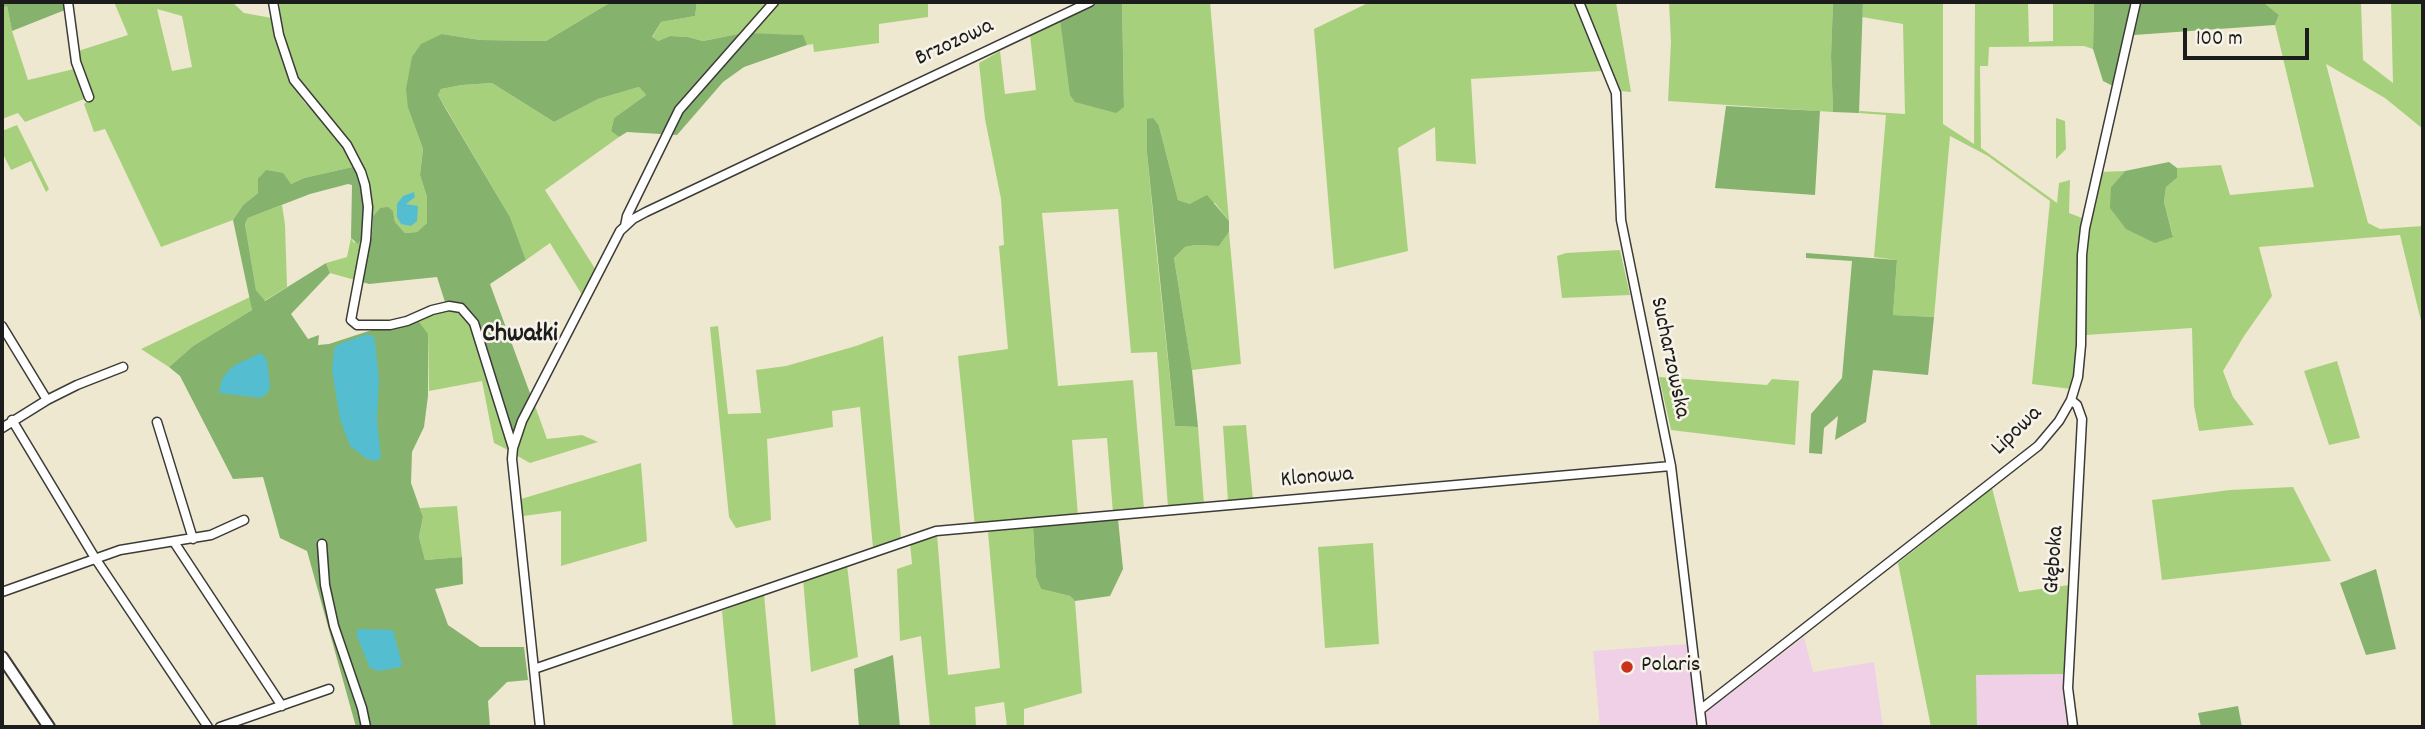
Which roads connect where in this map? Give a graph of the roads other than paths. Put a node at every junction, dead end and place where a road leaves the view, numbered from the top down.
1 (68, 2) edge
2 (274, 2) edge
3 (774, 2) edge
4 (1090, 2) edge
5 (1579, 2) edge
6 (2136, 2) edge
7 (89, 97) dead end
8 (625, 226) junction
9 (2, 326) edge
10 (123, 367) dead end
11 (47, 400) junction
12 (2071, 400) junction
13 (12, 420) junction
14 (157, 422) dead end
15 (2, 428) edge
16 (513, 448) junction
17 (1671, 466) junction
18 (244, 520) dead end
19 (193, 539) junction
20 (174, 542) junction
21 (322, 544) dead end
22 (95, 558) junction
23 (2, 592) edge
24 (2, 657) edge
25 (534, 669) junction
26 (329, 689) dead end
27 (282, 706) junction
28 (1700, 710) junction
29 (49, 727) edge
30 (208, 727) edge
31 (220, 727) edge
32 (366, 727) edge
33 (540, 727) edge
34 (1702, 727) edge
35 (2073, 727) edge

1 - 7 street
2 - 16 street
3 - 8 street
4 - 8 street, Brzozowa
5 - 17 street, Sucharzowska
6 - 12 street, Lipowa
8 - 16 street
9 - 11 street
10 - 11 street
11 - 13 street
12 - 28 street, Lipowa
12 - 35 street, Głęboka
13 - 15 street
13 - 22 street
14 - 19 street
16 - 25 street
17 - 25 street, Klonowa
17 - 28 street, Sucharzowska
18 - 19 street
19 - 20 street
20 - 22 street
20 - 27 street
21 - 32 street
22 - 23 street
22 - 30 street
24 - 29 main road
25 - 33 street
26 - 27 street
27 - 31 street
28 - 34 street, Sucharzowska

